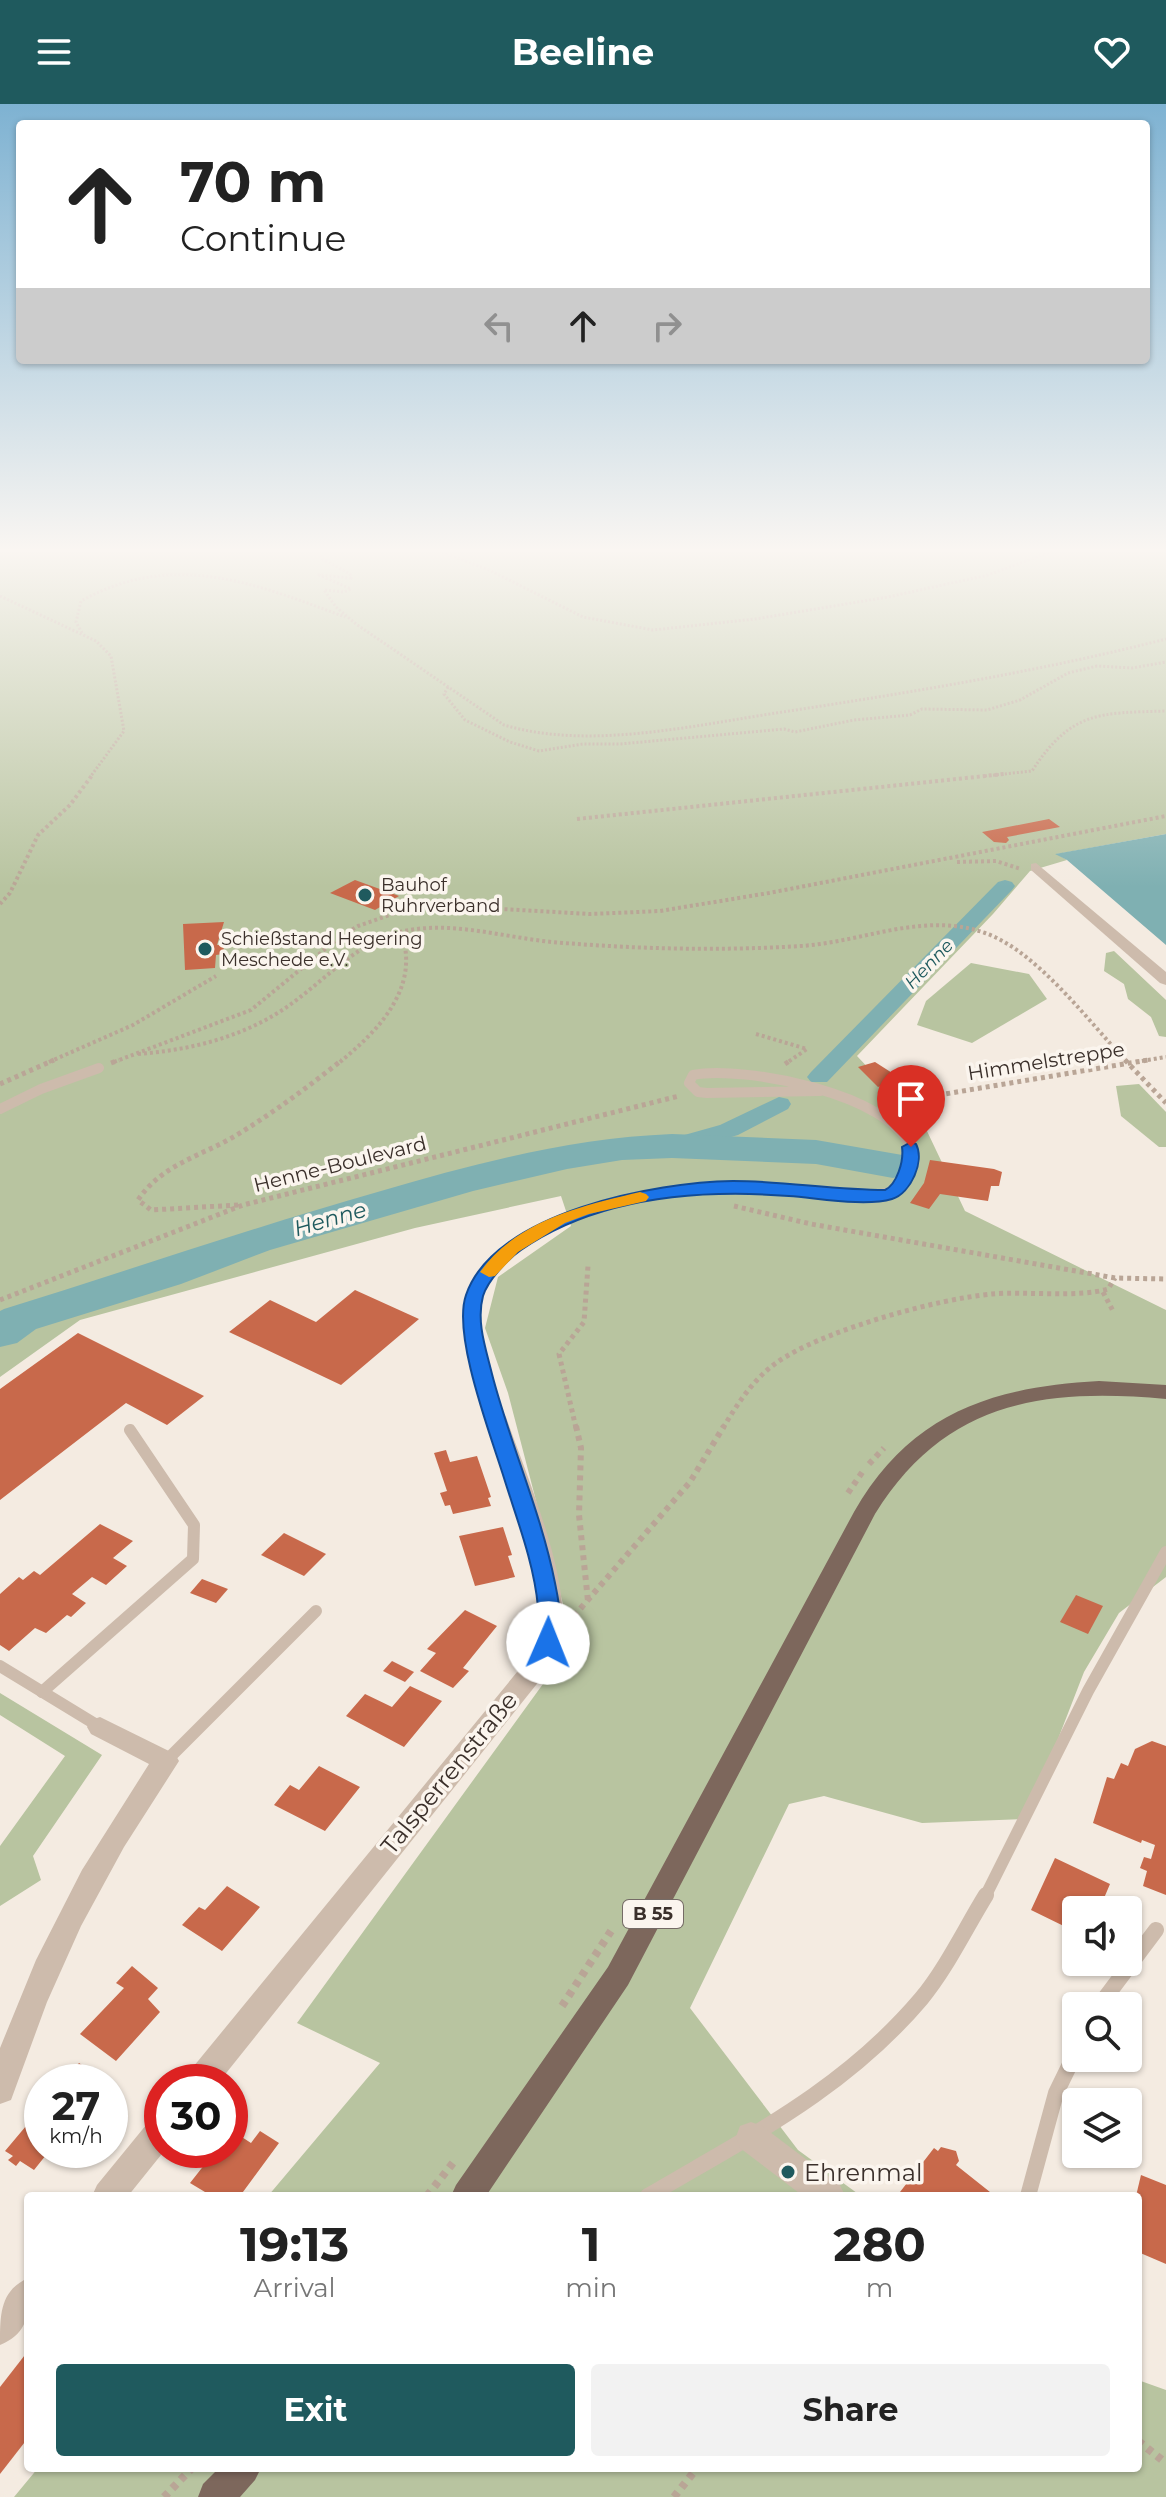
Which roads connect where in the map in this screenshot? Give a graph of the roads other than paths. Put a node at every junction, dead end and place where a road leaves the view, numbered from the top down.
1 (1036, 867) dead end
2 (1166, 980) edge
3 (99, 1068) road end
4 (820, 1091) junction
5 (0, 1109) edge
6 (1166, 1392) edge
7 (495, 1417) joint
8 (130, 1430) dead end
9 (1166, 1552) edge
10 (316, 1611) dead end
11 (0, 1666) edge
12 (42, 1692) junction
13 (100, 1727) joint
14 (166, 1761) junction
15 (1156, 1930) dead end
16 (1107, 1992) edge
17 (215, 2064) edge
18 (1066, 2072) edge
19 (0, 2090) edge
20 (751, 2137) junction
21 (144, 2151) edge
22 (111, 2192) edge
23 (470, 2192) edge
24 (655, 2192) edge
25 (824, 2192) edge
26 (1029, 2192) edge
27 (24, 2299) edge
28 (0, 2328) edge
29 (239, 2472) edge
30 (216, 2497) edge

1 - 2 street
3 - 5 lane
4 - 4 lane
4 - 7 lane
6 - 23 main road, B 55
7 - 17 street, Talsperrenstraße
8 - 12 lane
9 - 20 lane
10 - 14 lane
11 - 12 lane
12 - 13 lane
13 - 14 street
14 - 19 street
15 - 16 lane
18 - 26 lane
20 - 24 lane
20 - 25 street
21 - 22 street
27 - 28 street
29 - 30 main road

